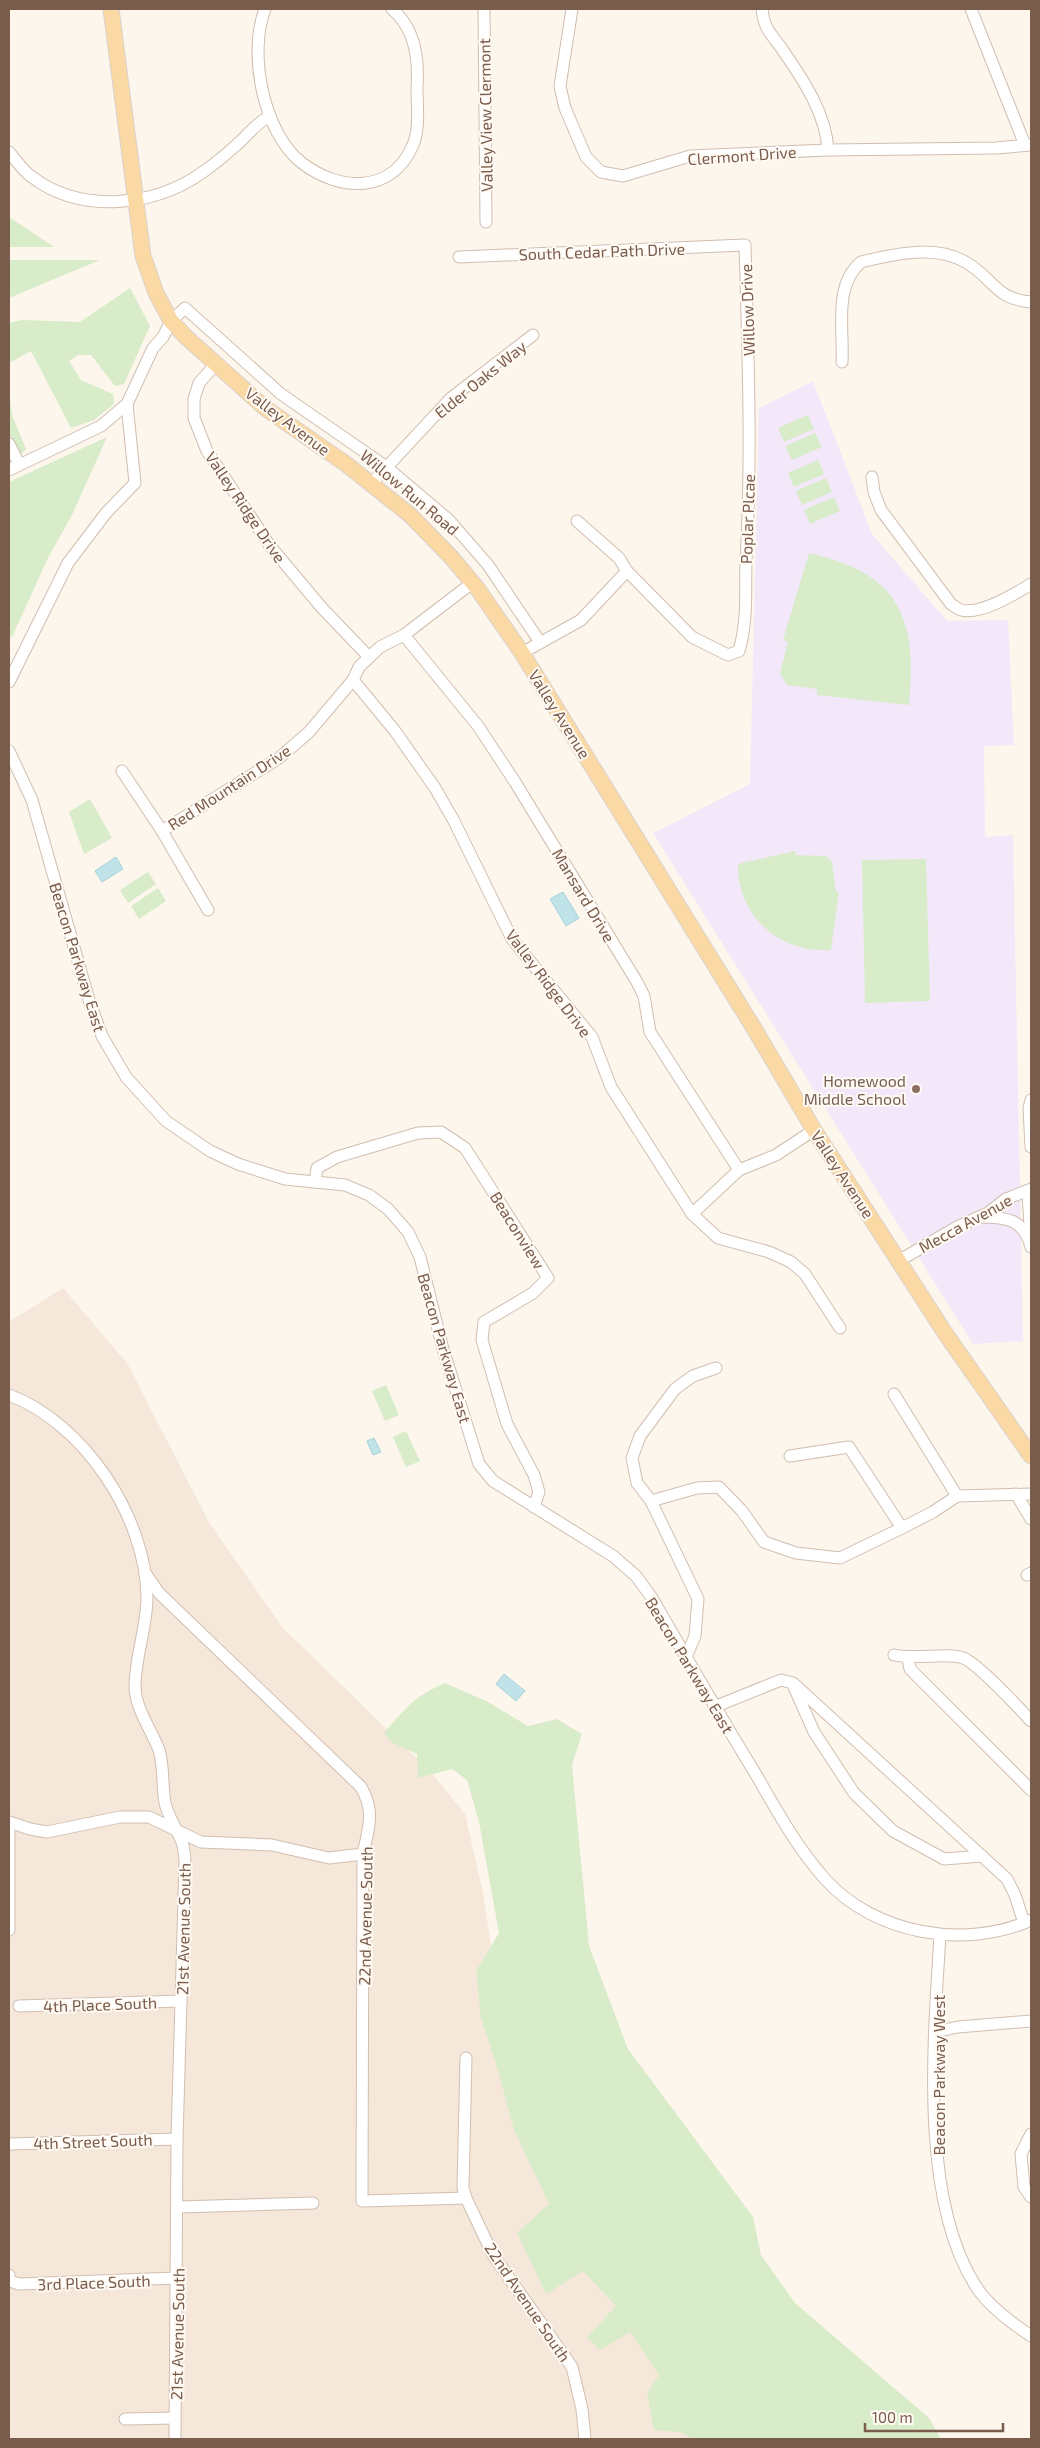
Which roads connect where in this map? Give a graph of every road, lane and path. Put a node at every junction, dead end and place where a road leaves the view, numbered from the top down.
1 (111, 9) edge
2 (265, 9) edge
3 (392, 9) edge
4 (484, 9) edge
5 (572, 9) edge
6 (762, 9) edge
7 (971, 9) edge
8 (270, 116) junction
9 (1028, 145) edge
10 (828, 150) junction
11 (9, 152) edge
12 (135, 200) junction
13 (486, 222) dead end
14 (745, 245) joint
15 (459, 257) dead end
16 (1031, 302) edge
17 (171, 321) junction
18 (533, 336) dead end
19 (842, 362) dead end
20 (216, 364) junction
21 (749, 374) joint
22 (127, 404) junction
23 (9, 444) edge
24 (20, 464) junction
25 (385, 466) junction
26 (9, 470) edge
27 (872, 477) dead end
28 (372, 483) junction
29 (576, 521) dead end
30 (627, 571) junction
31 (472, 582) junction
32 (1031, 584) edge
33 (404, 635) junction
34 (540, 642) junction
35 (522, 653) junction
36 (369, 657) junction
37 (353, 680) junction
38 (9, 682) edge
39 (9, 751) edge
40 (122, 771) dead end
41 (162, 831) junction
42 (208, 910) dead end
43 (1031, 1100) edge
44 (814, 1130) junction
45 (1031, 1147) edge
46 (739, 1170) junction
47 (315, 1182) junction
48 (1031, 1189) edge
49 (692, 1214) junction
50 (979, 1217) junction
51 (1031, 1246) edge
52 (900, 1260) junction
53 (840, 1328) dead end
54 (716, 1368) dead end
55 (894, 1394) dead end
56 (9, 1395) edge
57 (790, 1456) dead end
58 (1031, 1456) edge
59 (1016, 1494) junction
60 (1031, 1494) edge
61 (957, 1496) junction
62 (651, 1501) junction
63 (534, 1506) junction
64 (1031, 1520) edge
65 (902, 1528) junction
66 (146, 1574) junction
67 (894, 1655) dead end
68 (686, 1656) junction
69 (908, 1658) junction
70 (793, 1683) junction
71 (714, 1707) junction
72 (1031, 1721) edge
73 (1031, 1790) edge
74 (9, 1822) edge
75 (176, 1830) junction
76 (363, 1854) junction
77 (982, 1856) junction
78 (1028, 1922) edge
79 (10, 1930) edge
80 (940, 1935) junction
81 (181, 2001) junction
82 (19, 2006) dead end
83 (1031, 2021) edge
84 (935, 2032) junction
85 (466, 2058) dead end
86 (1031, 2134) edge
87 (177, 2139) junction
88 (9, 2144) edge
89 (1031, 2197) edge
90 (466, 2198) junction
91 (313, 2203) dead end
92 (178, 2207) junction
93 (10, 2278) edge
94 (177, 2278) junction
95 (1031, 2336) edge
96 (175, 2418) junction
97 (125, 2419) dead end
98 (175, 2439) edge
99 (585, 2439) edge

1 - 12 main road, Valley Avenue
2 - 8 street
3 - 8 street
4 - 13 street, Valley View Clermont
5 - 10 street, Clermont Drive
6 - 10 street
7 - 9 street
8 - 12 street
9 - 10 street, Clermont Drive
11 - 12 street
12 - 17 main road, Valley Avenue
14 - 15 street, South Cedar Path Drive
14 - 21 street, Willow Drive
16 - 19 street
17 - 20 main road, Valley Avenue
17 - 22 street
17 - 25 street, Willow Run Road
18 - 25 street, Elder Oaks Way
20 - 28 main road, Valley Avenue
20 - 36 street, Valley Ridge Drive
21 - 30 street, Poplar Plcae
22 - 24 street
22 - 38 street
23 - 24 street
24 - 26 street
25 - 28 street, Elder Oaks Way
25 - 34 street, Willow Run Road
27 - 32 street
28 - 31 main road, Valley Avenue
29 - 30 street
30 - 34 street
31 - 33 street, Red Mountain Drive
31 - 35 main road, Valley Avenue
33 - 36 street, Red Mountain Drive
33 - 46 street, Mansard Drive
34 - 35 street
35 - 44 main road, Valley Avenue
36 - 37 street, Red Mountain Drive
37 - 41 street, Red Mountain Drive
37 - 49 street, Valley Ridge Drive
39 - 47 street, Beacon Parkway East
40 - 41 street
41 - 42 street
43 - 45 street
44 - 46 street
44 - 52 main road, Valley Avenue
46 - 49 street
47 - 63 street, Beacon Parkway East
47 - 63 street, Beaconview
48 - 50 street, Mecca Avenue
48 - 51 street
49 - 53 street, Valley Ridge Drive
50 - 51 street
50 - 52 street, Mecca Avenue
52 - 58 main road, Valley Avenue
54 - 62 street
55 - 61 street
56 - 66 street, 21st Avenue South
57 - 65 street
59 - 60 street
59 - 61 street
59 - 64 street
61 - 65 street
62 - 65 street
62 - 68 street
63 - 68 street, Beacon Parkway East
66 - 75 street, 21st Avenue South
66 - 76 street, 22nd Avenue South
67 - 69 street
68 - 71 street, Beacon Parkway East
69 - 72 street
69 - 73 street
70 - 71 street
70 - 77 street
70 - 77 street
71 - 80 street, Beacon Parkway East
74 - 75 street
74 - 79 street
75 - 76 street
75 - 81 street, 21st Avenue South
76 - 90 street, 22nd Avenue South
77 - 78 street
78 - 80 street
80 - 84 street, Beacon Parkway West
81 - 82 street, 4th Place South
81 - 87 street, 21st Avenue South
83 - 84 street
84 - 95 street, Beacon Parkway West
85 - 90 street, 22nd Avenue South
86 - 89 street
87 - 88 street, 4th Street South
87 - 92 street, 21st Avenue South
90 - 99 street, 22nd Avenue South
91 - 92 street
92 - 94 street, 21st Avenue South
93 - 94 street, 3rd Place South
94 - 96 street, 21st Avenue South
96 - 97 street
96 - 98 street, 21st Avenue South

